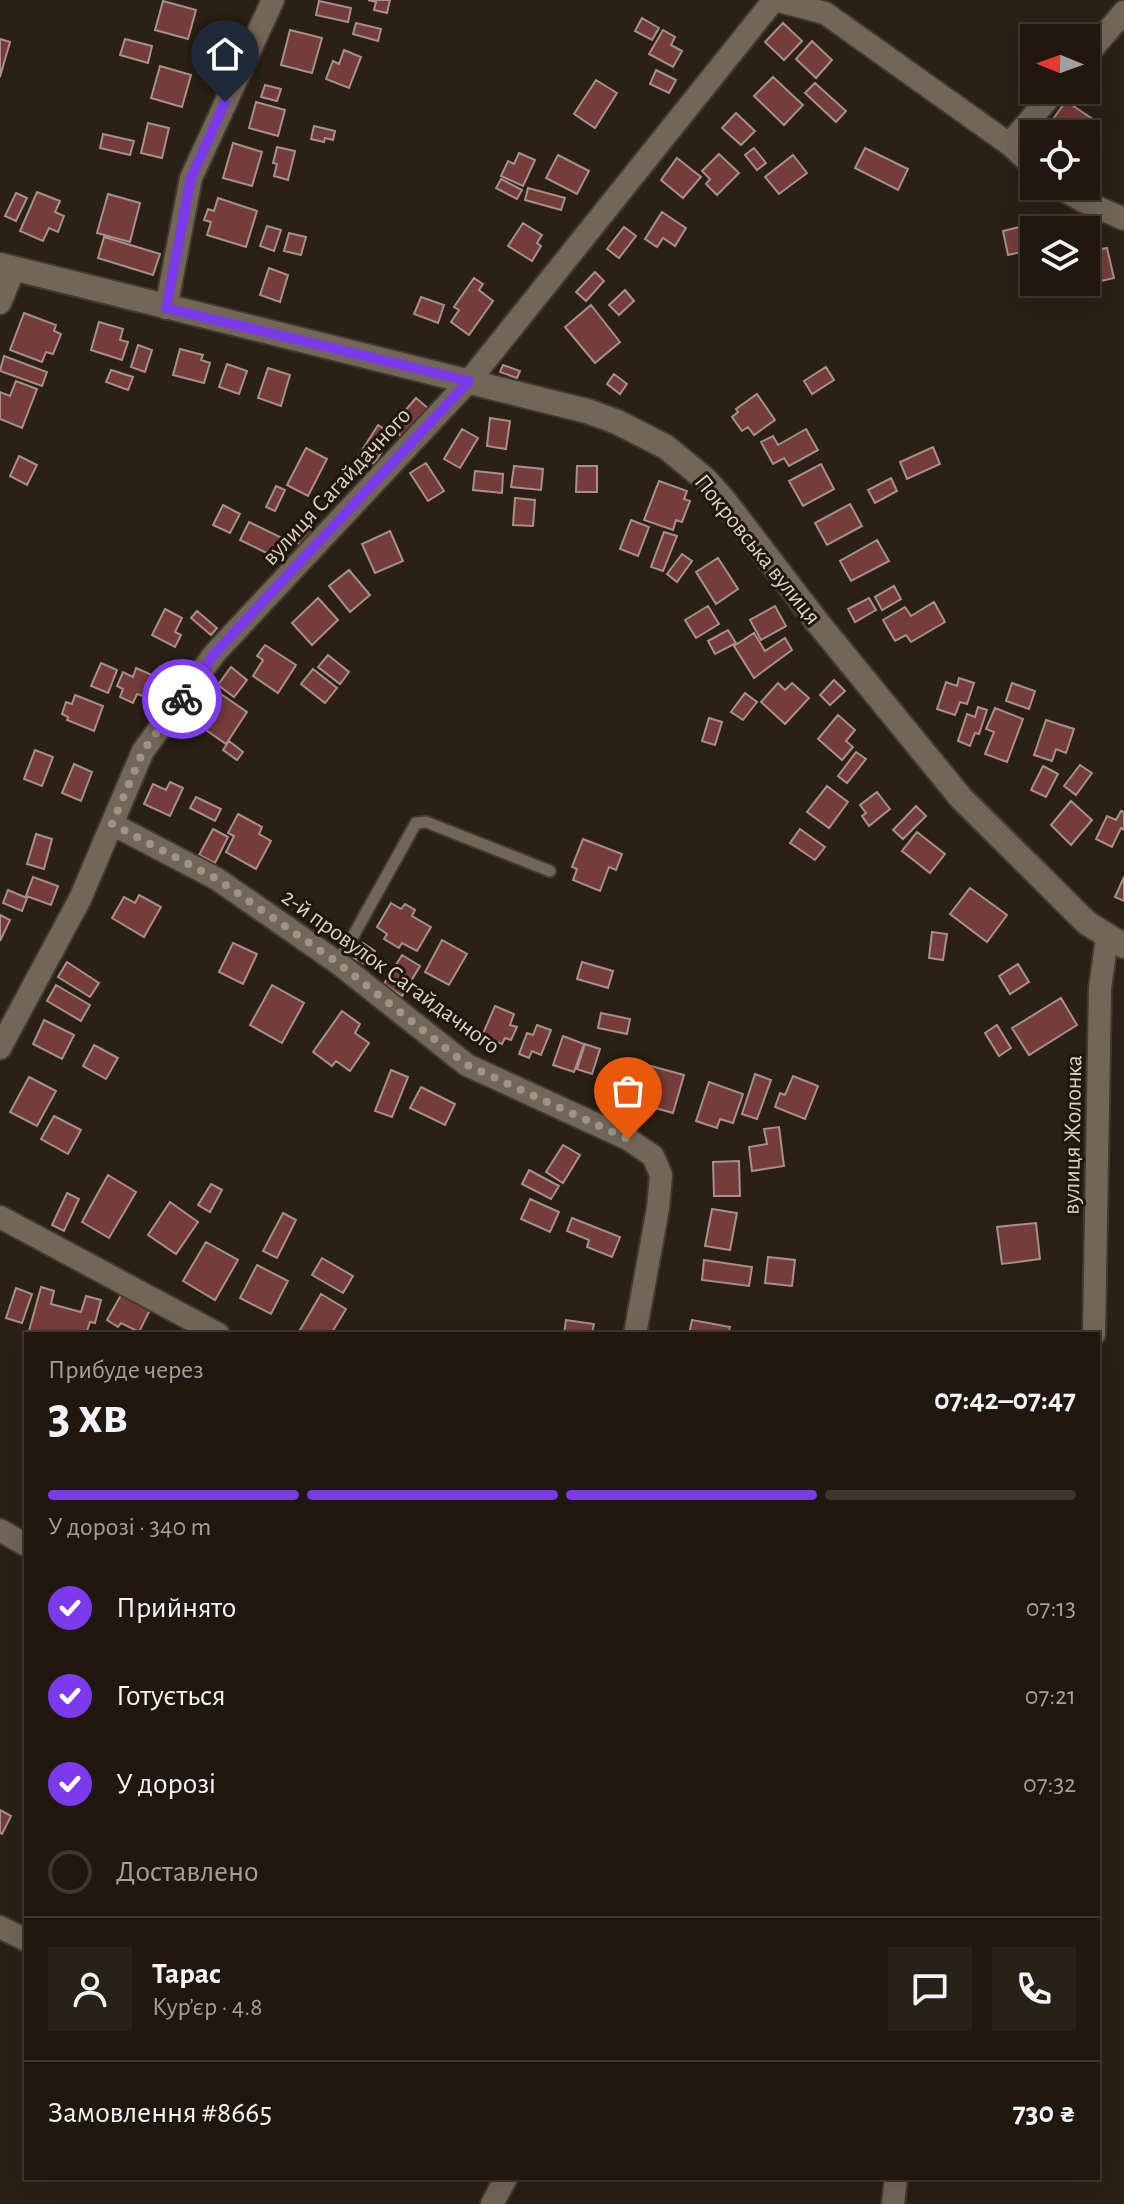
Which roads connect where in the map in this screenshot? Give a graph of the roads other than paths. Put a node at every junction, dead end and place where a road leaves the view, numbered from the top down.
1 (273, 0) edge
2 (774, 0) edge
3 (1124, 12) edge
4 (1100, 40) edge
5 (1044, 104) edge
6 (1009, 144) junction
7 (1020, 154) edge
8 (1081, 200) edge
9 (1124, 219) edge
10 (7, 267) edge
11 (0, 303) edge
12 (166, 308) junction
13 (469, 381) junction
14 (112, 824) junction
15 (550, 871) dead end
16 (1116, 942) edge
17 (338, 963) junction
18 (0, 1048) edge
19 (0, 1217) edge
20 (214, 1332) edge
21 (635, 1332) edge
22 (1094, 1332) edge
23 (0, 1530) edge
24 (24, 1544) edge
25 (0, 1927) edge
26 (24, 1939) edge
27 (505, 2180) edge
28 (896, 2180) edge
29 (492, 2204) edge
30 (893, 2204) edge

1 - 12 street
2 - 6 street
2 - 13 street, вулиця Сагайдачного
3 - 4 street
5 - 6 street
6 - 7 street
8 - 9 street
10 - 11 street
10 - 12 street, Покровська вулиця
12 - 13 street, Покровська вулиця
13 - 14 street, вулиця Сагайдачного
13 - 16 street, Покровська вулиця
14 - 17 street, 2-й провулок Сагайдачного
14 - 18 street, вулиця Сагайдачного
15 - 17 lane
16 - 22 street, вулиця Жолонка
17 - 21 street, 2-й провулок Сагайдачного
19 - 20 street
23 - 24 street
25 - 26 street
27 - 29 street
28 - 30 street

